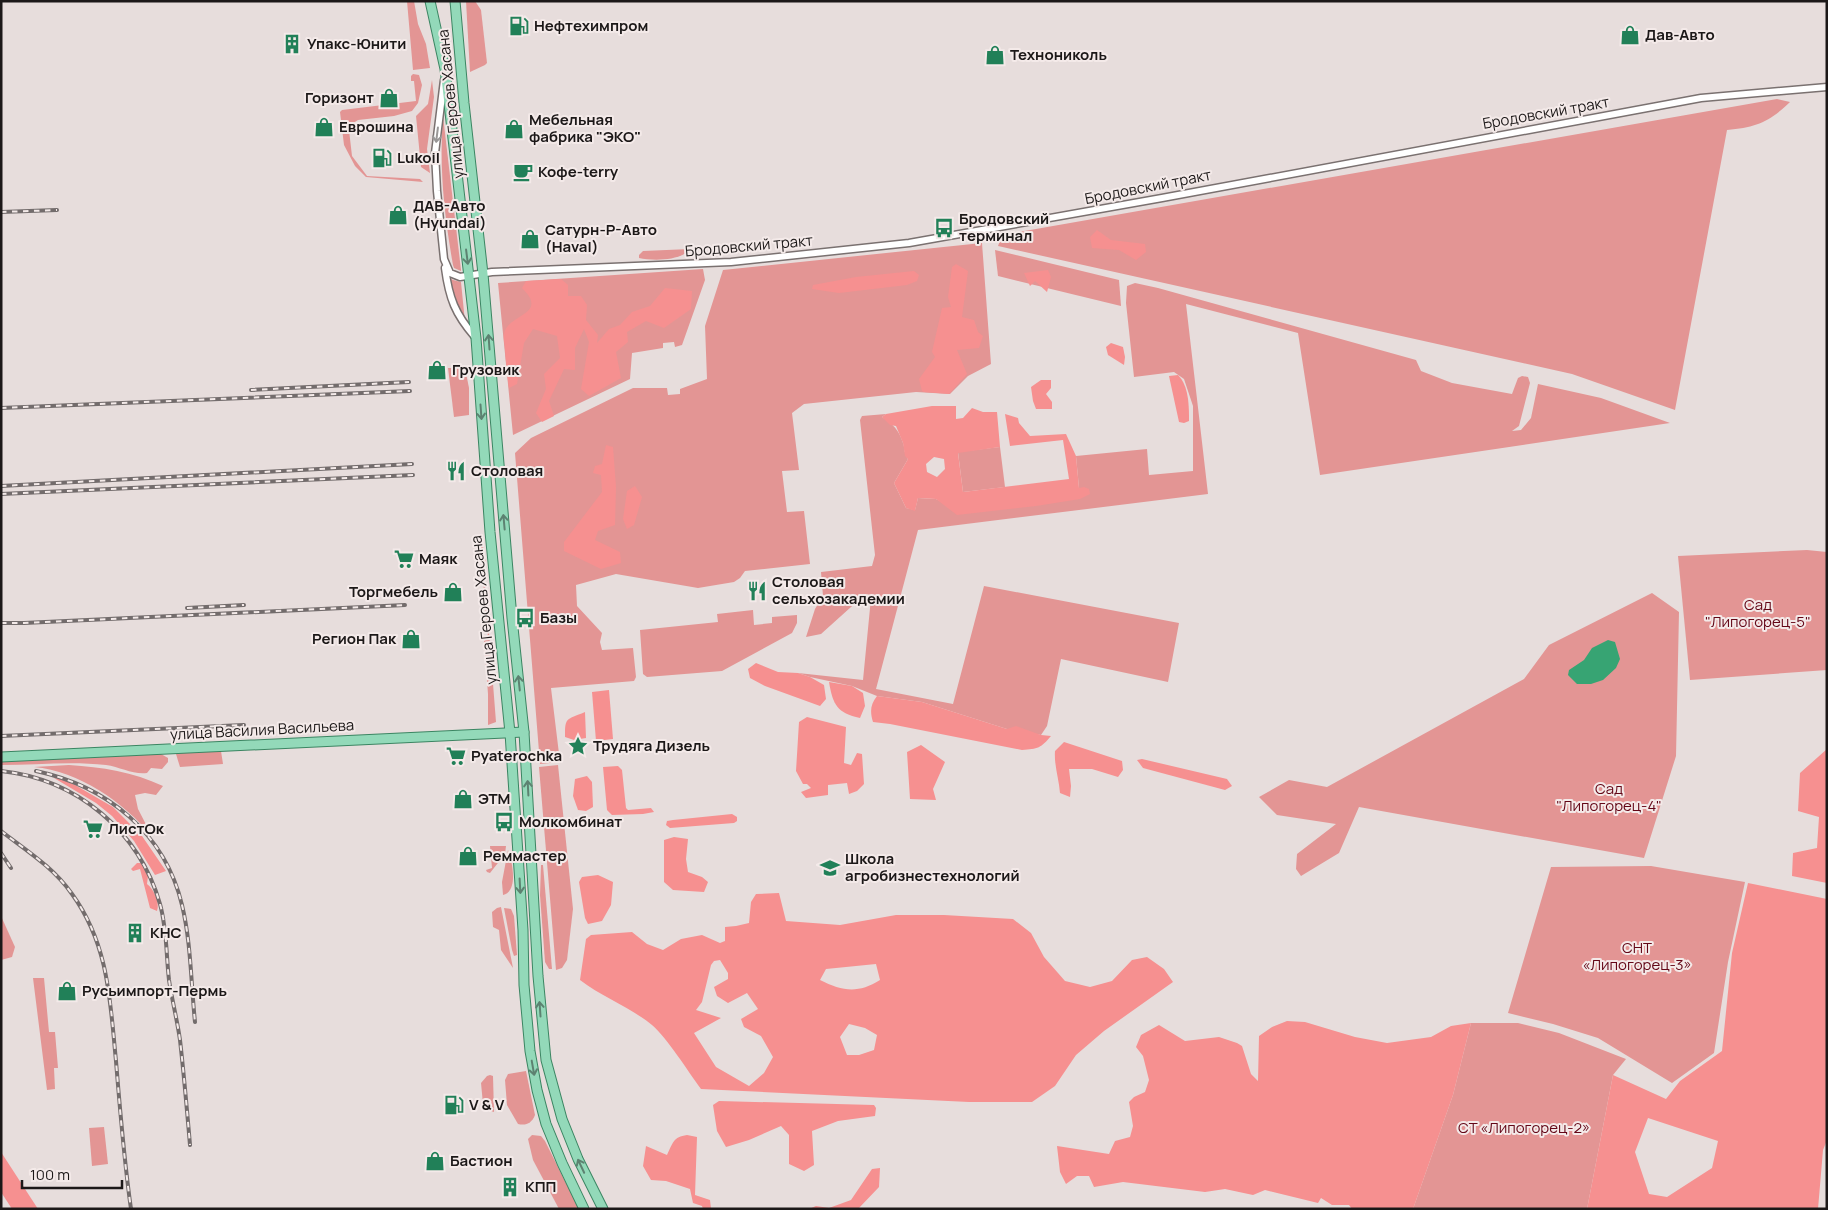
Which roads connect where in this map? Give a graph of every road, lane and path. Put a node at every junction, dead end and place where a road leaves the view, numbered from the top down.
1 (430, 1) edge
2 (455, 1) edge
3 (445, 69) junction
4 (1827, 87) edge
5 (444, 259) junction
6 (483, 274) junction
7 (470, 276) junction
8 (476, 338) junction
9 (510, 732) junction
10 (524, 732) junction
11 (1, 757) edge
12 (584, 1209) edge
13 (603, 1209) edge

1 - 3 main road, улица Героев Хасана
2 - 6 main road, улица Героев Хасана
3 -> 5 street
3 -> 7 main road, улица Героев Хасана
4 - 6 street, Бродовский тракт
5 - 7 street
5 - 8 street
6 - 7 street, Бродовский тракт
10 -> 6 main road, улица Героев Хасана
7 - 8 main road, улица Героев Хасана
8 -> 9 main road, улица Героев Хасана
9 - 10 main road, улица Василия Васильева
9 - 11 main road, улица Василия Васильева
9 -> 12 main road, улица Героев Хасана
13 -> 10 main road, улица Героев Хасана

